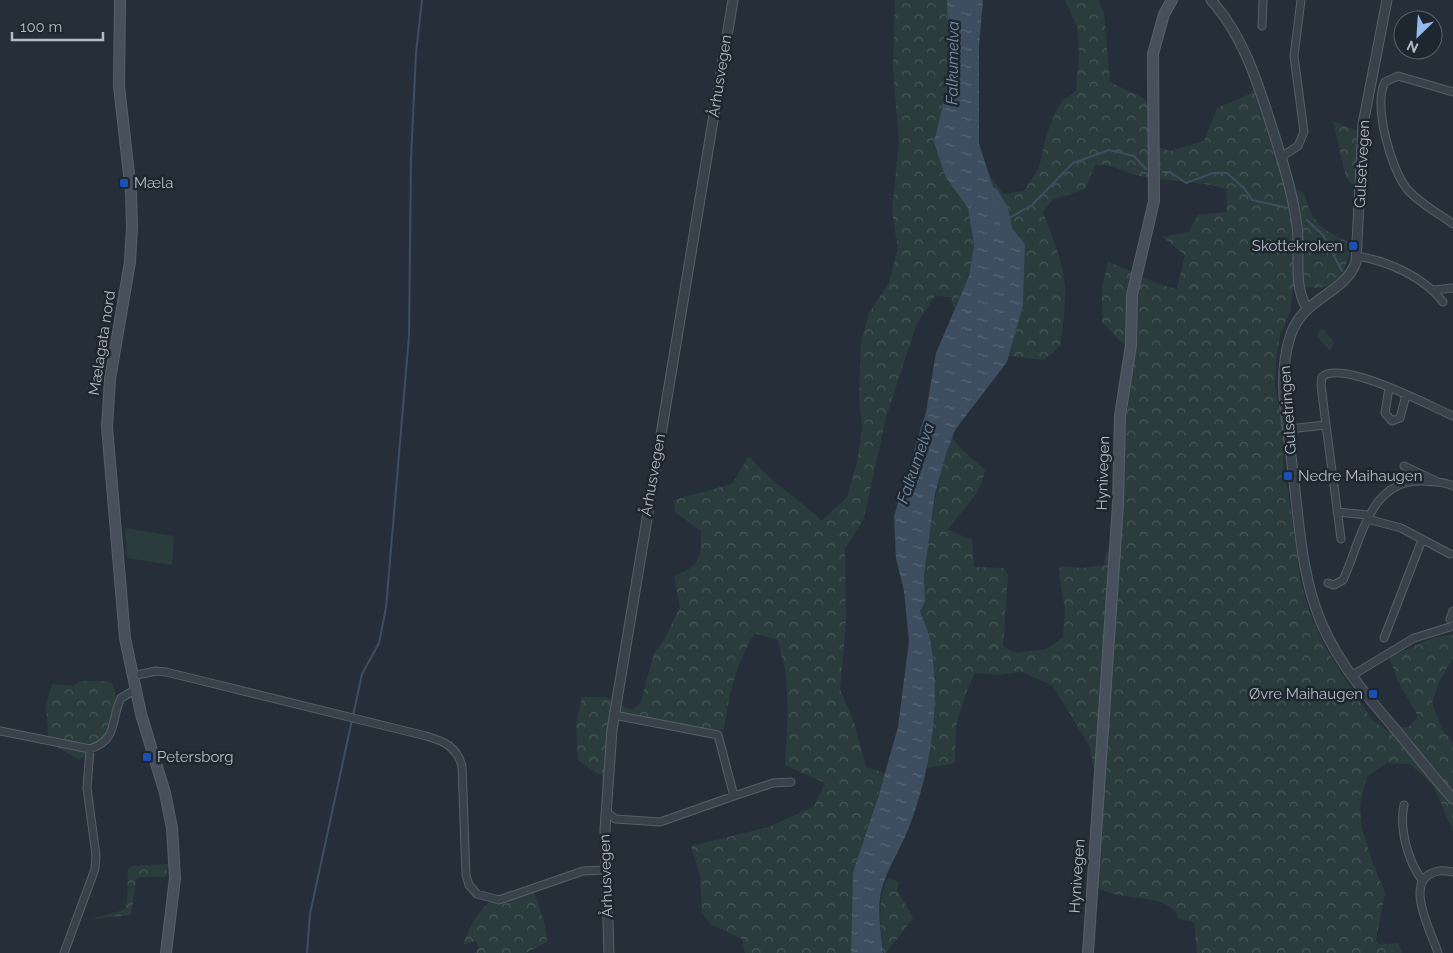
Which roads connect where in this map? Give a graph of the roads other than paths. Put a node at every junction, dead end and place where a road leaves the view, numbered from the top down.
1 (120, 0) edge
2 (733, 0) edge
3 (1172, 0) edge
4 (1211, 0) edge
5 (1263, 0) edge
6 (1301, 0) edge
7 (1387, 0) edge
8 (1262, 26) dead end
9 (1453, 92) edge
10 (1281, 156) junction
11 (1453, 224) edge
12 (1357, 256) junction
13 (1453, 288) edge
14 (1434, 290) junction
15 (1443, 302) dead end
16 (1307, 308) junction
17 (1389, 388) junction
18 (1406, 395) junction
19 (1453, 416) edge
20 (1326, 424) junction
21 (1288, 429) junction
22 (1404, 466) dead end
23 (1436, 482) junction
24 (1453, 486) edge
25 (1337, 512) junction
26 (1368, 517) junction
27 (1341, 539) dead end
28 (1422, 540) junction
29 (1450, 554) dead end
30 (1328, 583) dead end
31 (1453, 611) edge
32 (1451, 622) edge
33 (1384, 638) dead end
34 (132, 676) junction
35 (1351, 676) junction
36 (135, 690) junction
37 (614, 715) junction
38 (0, 731) edge
39 (90, 749) junction
40 (791, 782) dead end
41 (734, 796) junction
42 (1453, 799) edge
43 (1404, 806) dead end
44 (605, 810) junction
45 (615, 819) junction
46 (604, 829) junction
47 (605, 870) junction
48 (1453, 872) edge
49 (1422, 880) junction
50 (64, 953) edge
51 (166, 953) edge
52 (608, 953) edge
53 (1088, 953) edge
54 (1438, 953) edge

1 - 34 main road, Mælagata nord
2 - 37 street, Århusvegen
3 - 53 main road, Hynivegen
4 - 10 street
5 - 8 street
6 - 10 street
7 - 12 street, Gulsetvegen
9 - 11 street
10 - 16 street
12 - 14 street
12 - 16 street, Gulsetvegen
13 - 14 street
14 - 15 street
16 - 21 street, Gulsetringen
17 - 18 street
17 - 18 street
17 - 20 street
18 - 19 street
20 - 21 street
20 - 25 street
21 - 35 street, Gulsetringen
22 - 23 street
23 - 24 street
23 - 26 street
25 - 26 street
25 - 27 street
26 - 28 street
26 - 30 street
28 - 29 street
28 - 33 street
31 - 32 street
32 - 35 street
34 - 36 main road, Mælagata nord
34 - 47 street
35 - 42 street, Gulsetringen
36 - 39 street
36 - 51 main road, Mælagata nord
37 - 41 street
37 - 44 street, Århusvegen
38 - 39 street
39 - 50 street
40 - 41 street
41 - 45 street
43 - 49 street
44 - 45 street
44 - 46 street, Århusvegen
45 - 46 street
46 - 47 street, Århusvegen
47 - 52 street, Århusvegen
48 - 49 street
49 - 54 street

